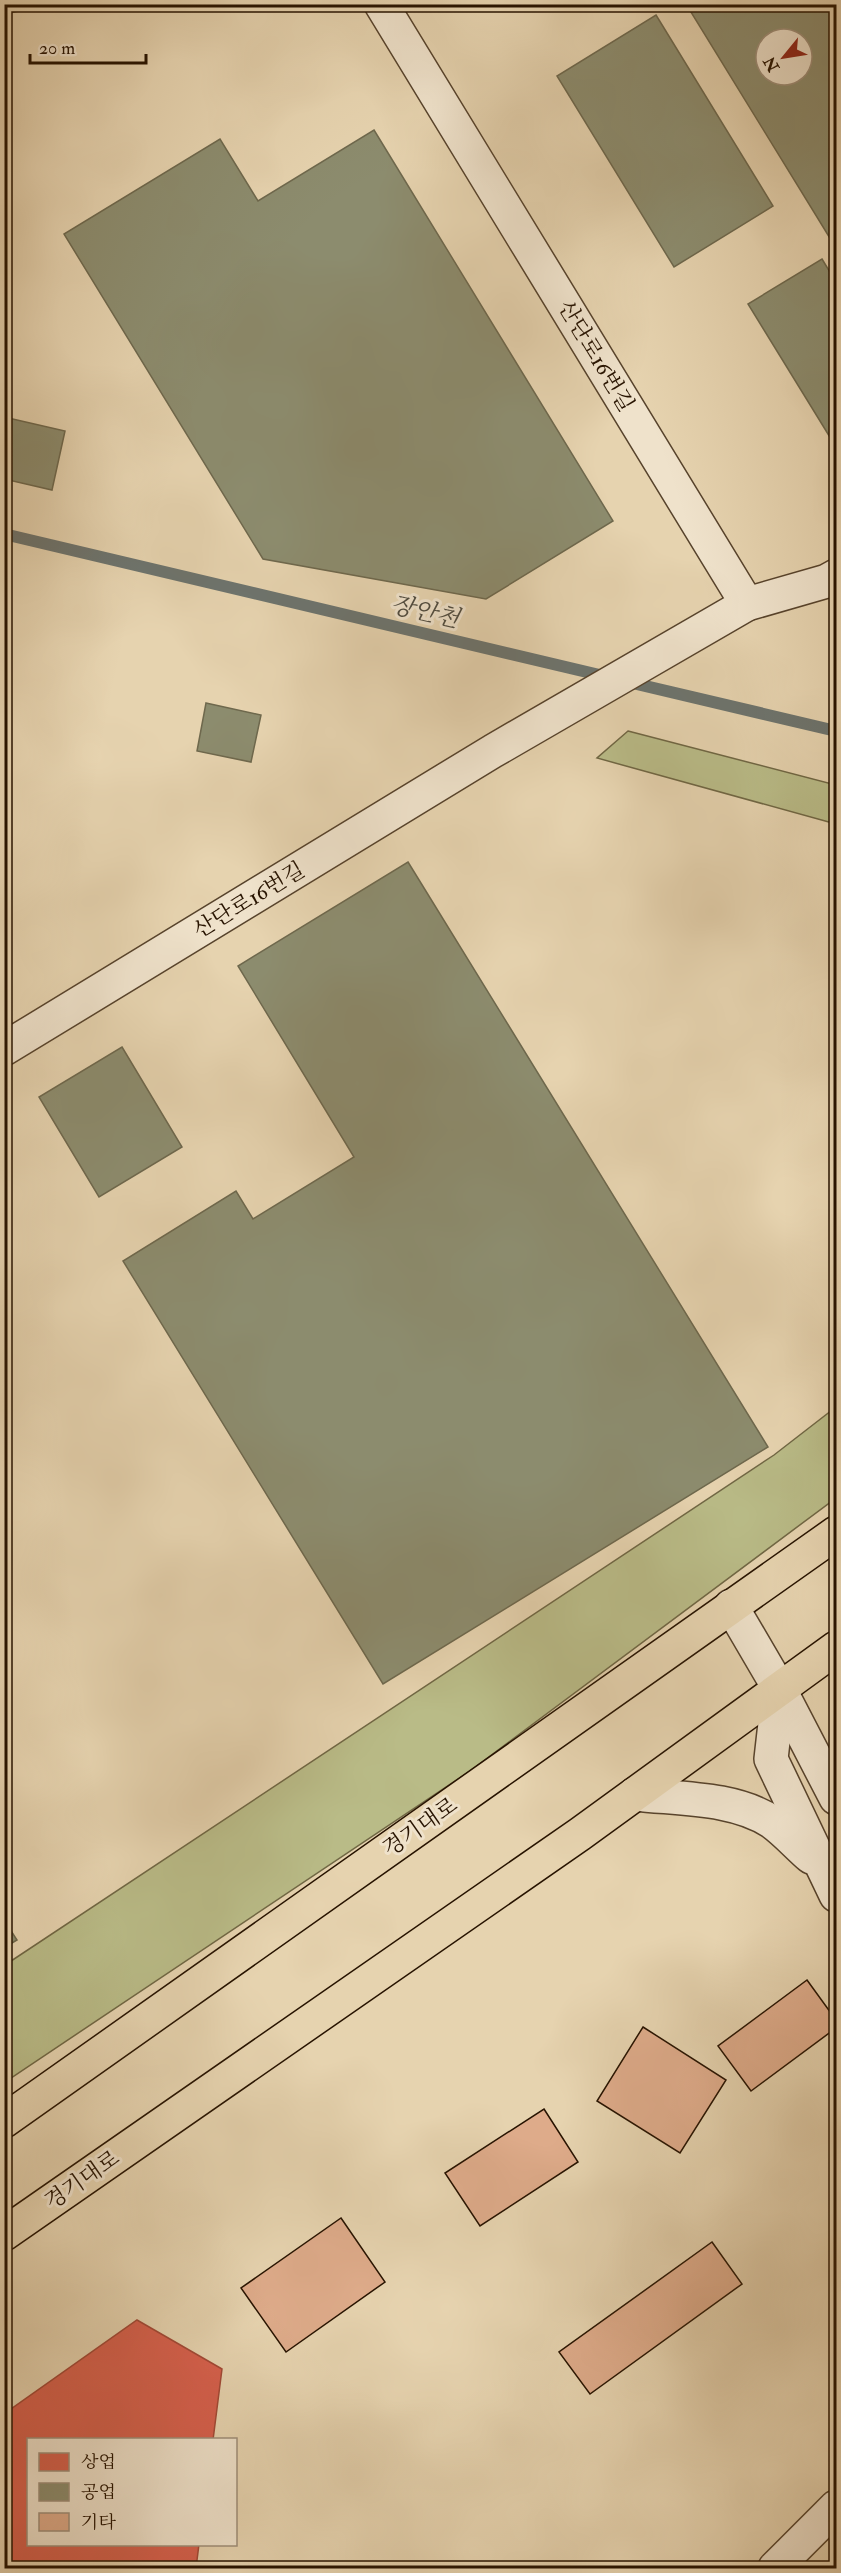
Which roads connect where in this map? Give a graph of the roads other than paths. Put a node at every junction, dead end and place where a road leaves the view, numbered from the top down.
1 (381, 4) edge
2 (837, 576) edge
3 (747, 604) junction
4 (4, 1049) edge
5 (837, 1533) edge
6 (731, 1606) junction
7 (837, 1648) edge
8 (779, 1688) junction
9 (634, 1794) junction
10 (837, 1798) edge
11 (820, 1865) junction
12 (837, 1895) edge
13 (4, 2121) edge
14 (4, 2234) edge
15 (837, 2507) edge
16 (775, 2568) edge

1 - 3 street, 산단로16번길
2 - 3 street
3 - 4 street, 산단로16번길
5 - 6 main road, 경기대로
6 - 8 street
6 - 13 main road, 경기대로
7 - 8 main road, 경기대로
8 - 9 main road, 경기대로
8 - 10 street
8 - 11 street
9 - 11 street
9 - 14 main road, 경기대로
11 - 12 street
15 - 16 street

